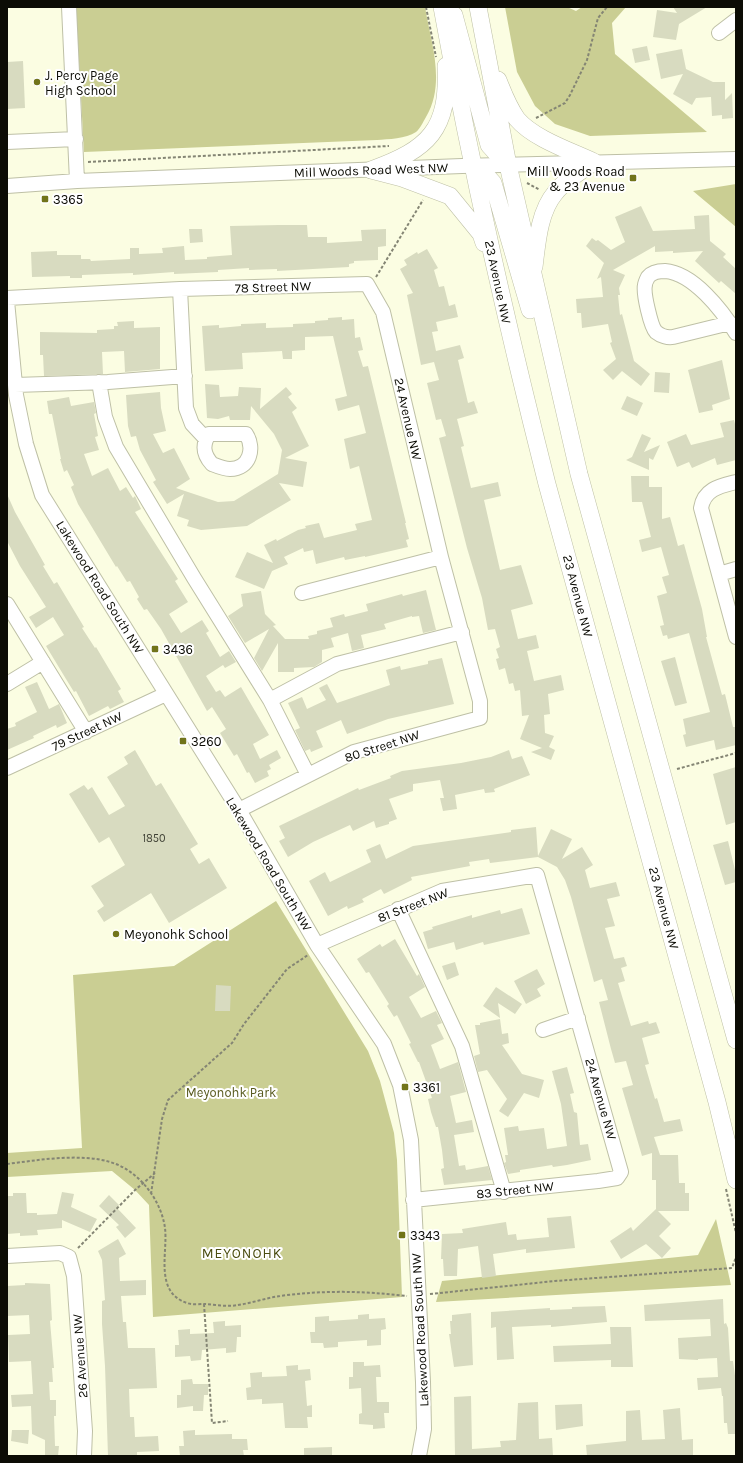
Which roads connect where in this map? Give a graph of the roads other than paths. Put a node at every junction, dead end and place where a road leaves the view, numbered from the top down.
1 (69, 7) edge
2 (478, 7) edge
3 (445, 9) edge
4 (736, 20) edge
5 (719, 33) dead end
6 (485, 45) junction
7 (76, 139) junction
8 (7, 142) edge
9 (736, 159) edge
10 (594, 162) junction
11 (508, 165) junction
12 (474, 166) junction
13 (371, 170) junction
14 (77, 181) junction
15 (7, 186) edge
16 (532, 277) junction
17 (371, 282) joint
18 (180, 289) junction
19 (501, 298) junction
20 (7, 300) edge
21 (733, 328) edge
22 (185, 376) junction
23 (12, 381) edge
24 (557, 381) junction
25 (99, 382) junction
26 (206, 439) dead end
27 (736, 482) edge
28 (441, 557) junction
29 (736, 569) edge
30 (718, 574) junction
31 (302, 593) dead end
32 (7, 604) edge
33 (462, 632) junction
34 (736, 637) edge
35 (43, 662) junction
36 (7, 684) edge
37 (166, 694) junction
38 (270, 700) junction
39 (481, 711) joint
40 (86, 732) junction
41 (7, 768) edge
42 (308, 775) junction
43 (238, 810) junction
44 (537, 875) joint
45 (398, 909) junction
46 (313, 949) junction
47 (578, 1018) junction
48 (543, 1030) dead end
49 (736, 1040) edge
50 (617, 1178) joint
51 (736, 1180) edge
52 (504, 1192) junction
53 (413, 1200) junction
54 (7, 1256) edge
55 (84, 1456) edge
56 (419, 1456) edge

1 - 7 street
2 - 6 main road
3 - 11 main road
3 - 12 main road, 23 Avenue NW
3 - 13 main road
4 - 5 street
6 - 10 main road
6 - 11 main road
7 - 8 street
7 - 14 street
9 - 10 street, Mill Woods Road West NW
10 - 11 street, Mill Woods Road West NW
10 - 16 main road
11 - 12 street, Mill Woods Road West NW
11 - 16 main road
12 - 13 street, Mill Woods Road West NW
12 - 19 main road, 23 Avenue NW
12 - 24 main road
13 - 14 street, Mill Woods Road West NW
13 - 19 main road
14 - 15 street, Mill Woods Road West NW
16 - 24 main road
17 - 18 street, 78 Street NW
17 - 28 street, 24 Avenue NW
18 - 20 street, 78 Street NW
18 - 22 street
19 - 51 main road, 23 Avenue NW
20 - 23 street, Lakewood Road South NW
21 - 21 street
22 - 25 street
22 - 26 street
23 - 25 street
23 - 37 street, Lakewood Road South NW
24 - 49 main road
25 - 38 street
27 - 30 street
28 - 31 street
28 - 33 street, 24 Avenue NW
29 - 30 street
30 - 34 street
32 - 35 street
33 - 38 street
33 - 39 street, 24 Avenue NW
35 - 36 street
35 - 40 street
37 - 40 street, 79 Street NW
37 - 43 street, Lakewood Road South NW
38 - 42 street
39 - 42 street, 80 Street NW
40 - 41 street, 79 Street NW
42 - 43 street, 80 Street NW
43 - 46 street, Lakewood Road South NW
44 - 45 street, 81 Street NW
44 - 47 street, 24 Avenue NW
45 - 46 street, 81 Street NW
45 - 52 street
46 - 53 street, Lakewood Road South NW
47 - 48 street
47 - 50 street, 24 Avenue NW
50 - 52 street, 83 Street NW
52 - 53 street, 83 Street NW
53 - 56 street, Lakewood Road South NW
54 - 55 street, 26 Avenue NW

